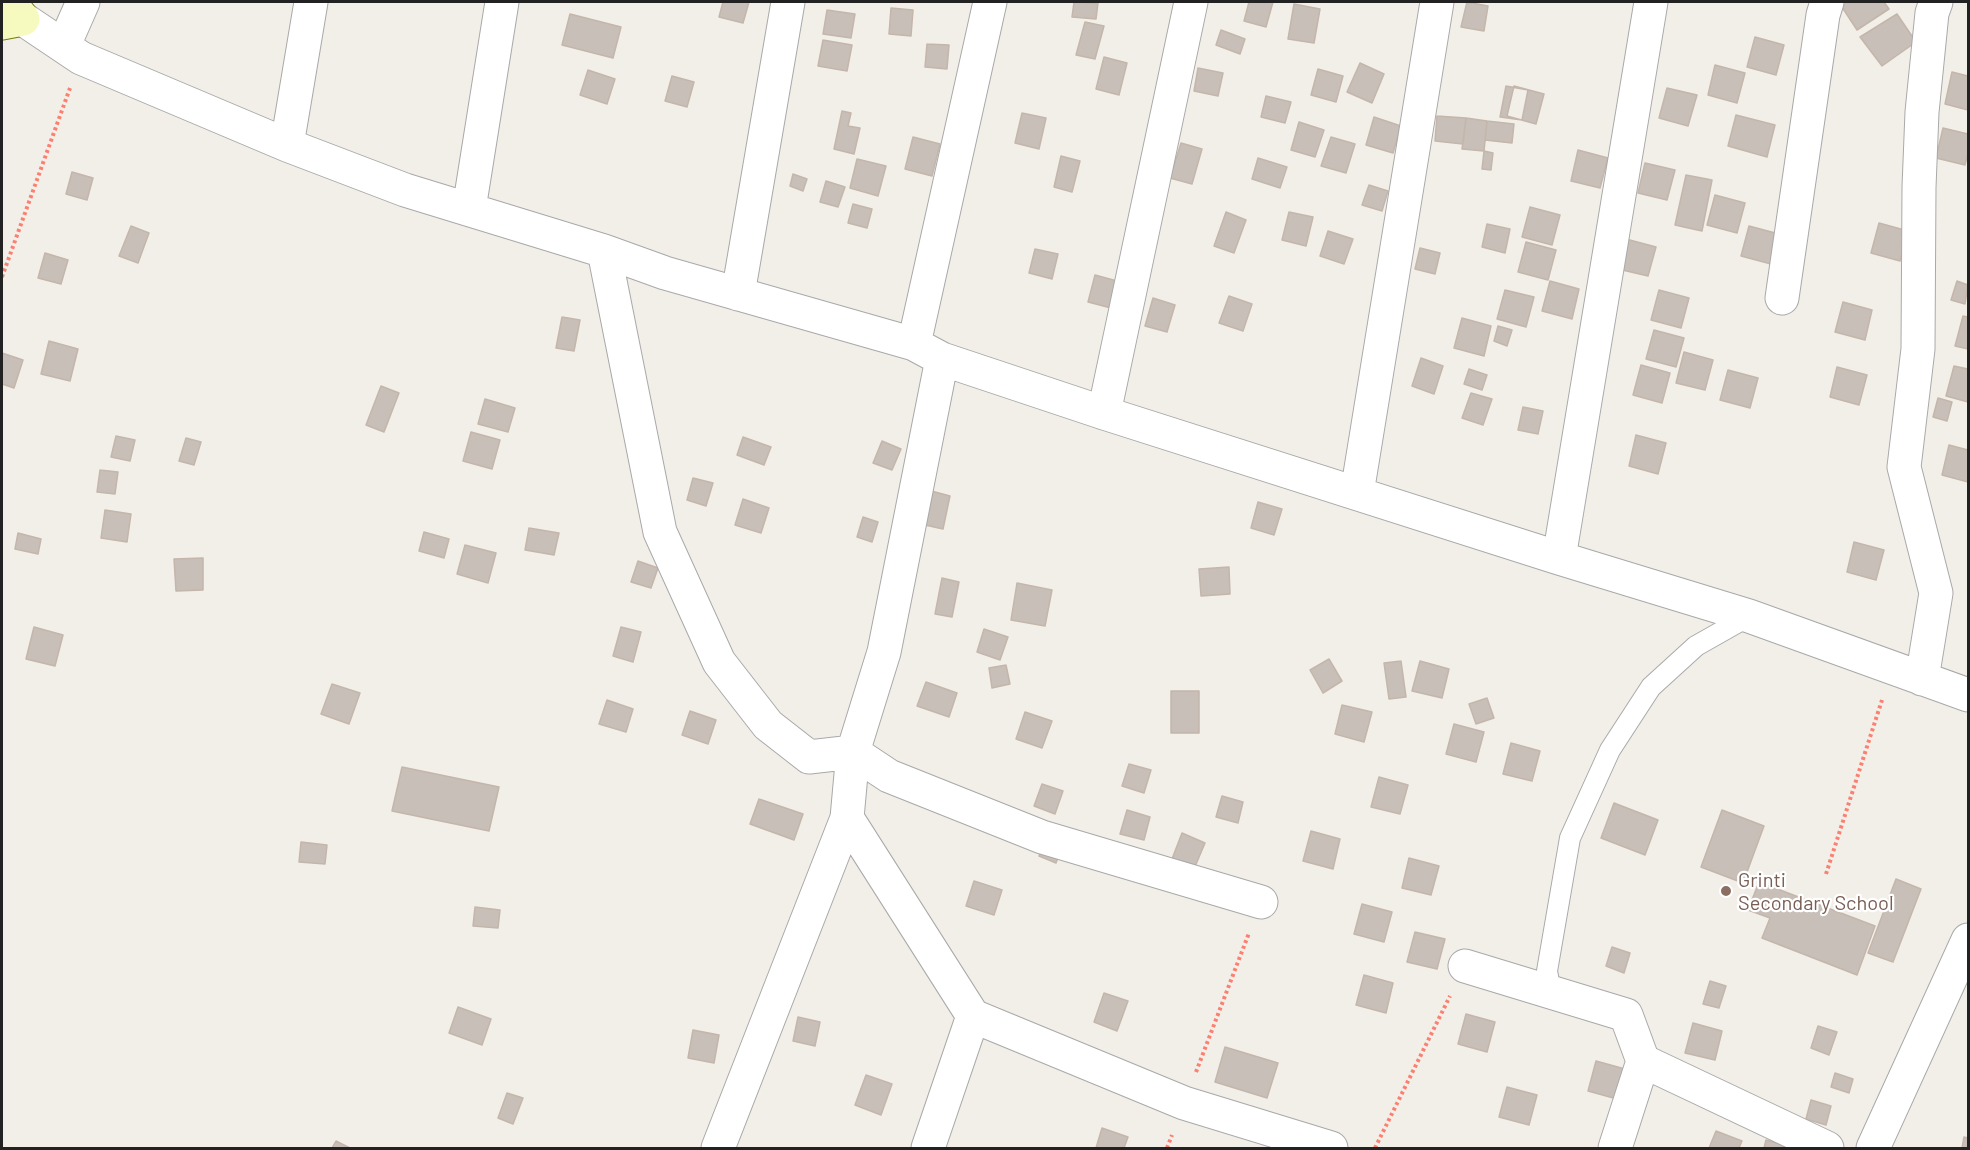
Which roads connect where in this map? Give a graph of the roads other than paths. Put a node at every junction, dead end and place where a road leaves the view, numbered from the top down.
1 (83, 2) edge
2 (311, 2) edge
3 (502, 2) edge
4 (788, 2) edge
5 (990, 2) edge
6 (1191, 2) edge
7 (1437, 2) edge
8 (1651, 2) edge
9 (1827, 2) edge
10 (1936, 2) edge
11 (11, 14) edge
12 (72, 52) junction
13 (287, 145) junction
14 (469, 209) junction
15 (604, 251) junction
16 (738, 294) junction
17 (1782, 298) dead end
18 (928, 352) junction
19 (1104, 413) junction
20 (1357, 493) junction
21 (1559, 558) junction
22 (1749, 616) junction
23 (1923, 679) junction
24 (1968, 694) edge
25 (853, 752) junction
26 (847, 818) junction
27 (1261, 902) road end
28 (1968, 940) edge
29 (1465, 966) road end
30 (1551, 992) junction
31 (973, 1016) junction
32 (1643, 1061) junction
33 (718, 1149) edge
34 (928, 1149) edge
35 (1331, 1149) edge
36 (1614, 1149) edge
37 (1827, 1149) edge
38 (1873, 1149) edge

1 - 12 street
2 - 13 street
3 - 14 street
4 - 16 street
5 - 18 street
6 - 19 street
7 - 20 street
8 - 21 street
9 - 17 street
10 - 23 street
11 - 12 street
12 - 13 street
13 - 14 street
14 - 15 street
15 - 16 street
15 - 25 street
16 - 18 street
18 - 19 street
18 - 25 street
19 - 20 street
20 - 21 street
21 - 22 street
22 - 23 street
22 - 30 lane
23 - 24 street
25 - 26 street
25 - 27 street
26 - 31 street
26 - 33 street
28 - 38 street
29 - 30 street
30 - 32 street
31 - 34 street
31 - 35 street
32 - 36 street
32 - 37 street

